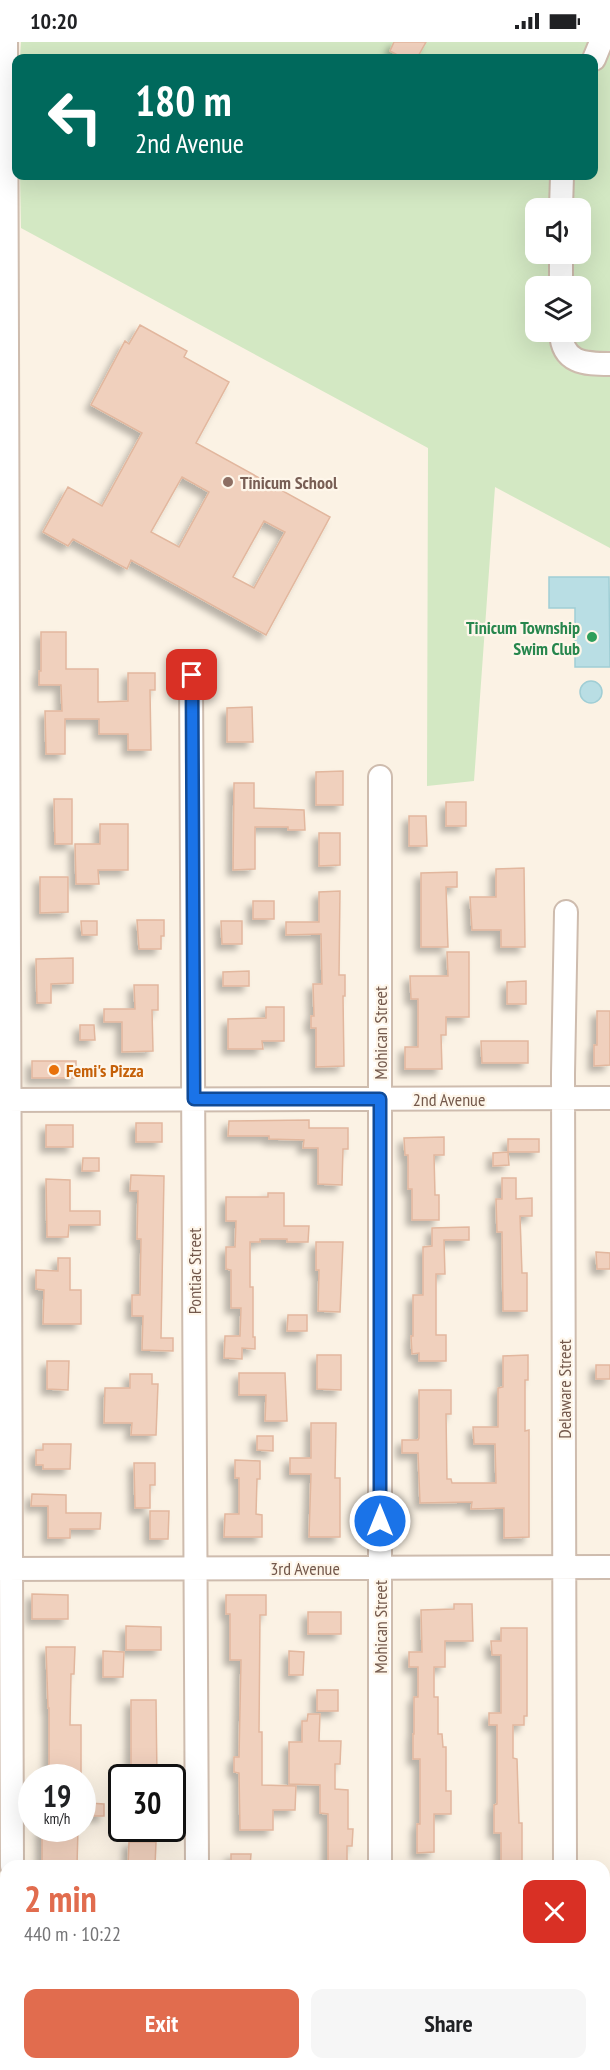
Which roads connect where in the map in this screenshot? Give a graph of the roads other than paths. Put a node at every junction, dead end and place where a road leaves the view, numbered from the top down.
1 (6, 42) edge
2 (562, 180) edge
3 (561, 198) edge
4 (562, 342) edge
5 (610, 364) edge
6 (3, 631) edge
7 (192, 675) dead end
8 (380, 777) dead end
9 (566, 912) dead end
10 (563, 1098) junction
11 (610, 1098) edge
12 (194, 1099) junction
13 (380, 1099) junction
14 (4, 1100) edge
15 (564, 1567) junction
16 (610, 1567) edge
17 (380, 1568) junction
18 (5, 1569) edge
19 (195, 1569) junction
20 (12, 1860) edge
21 (197, 1860) edge
22 (381, 1860) edge
23 (565, 1860) edge

1 - 6 street
2 - 3 street
4 - 5 street
6 - 14 street
7 - 12 street, Pontiac Street
8 - 13 street, Mohican Street
9 - 10 street, Delaware Street
10 - 11 street, 2nd Avenue
10 - 13 street, 2nd Avenue
10 - 15 street, Delaware Street
12 - 13 street, 2nd Avenue
12 - 14 street, 2nd Avenue
12 - 19 street, Pontiac Street
13 - 17 street, Mohican Street
14 - 18 street
15 - 16 street, 3rd Avenue
15 - 17 street, 3rd Avenue
15 - 23 street, Delaware Street
17 - 19 street, 3rd Avenue
17 - 22 street, Mohican Street
18 - 19 street, 3rd Avenue
18 - 20 street
19 - 21 street, Pontiac Street

